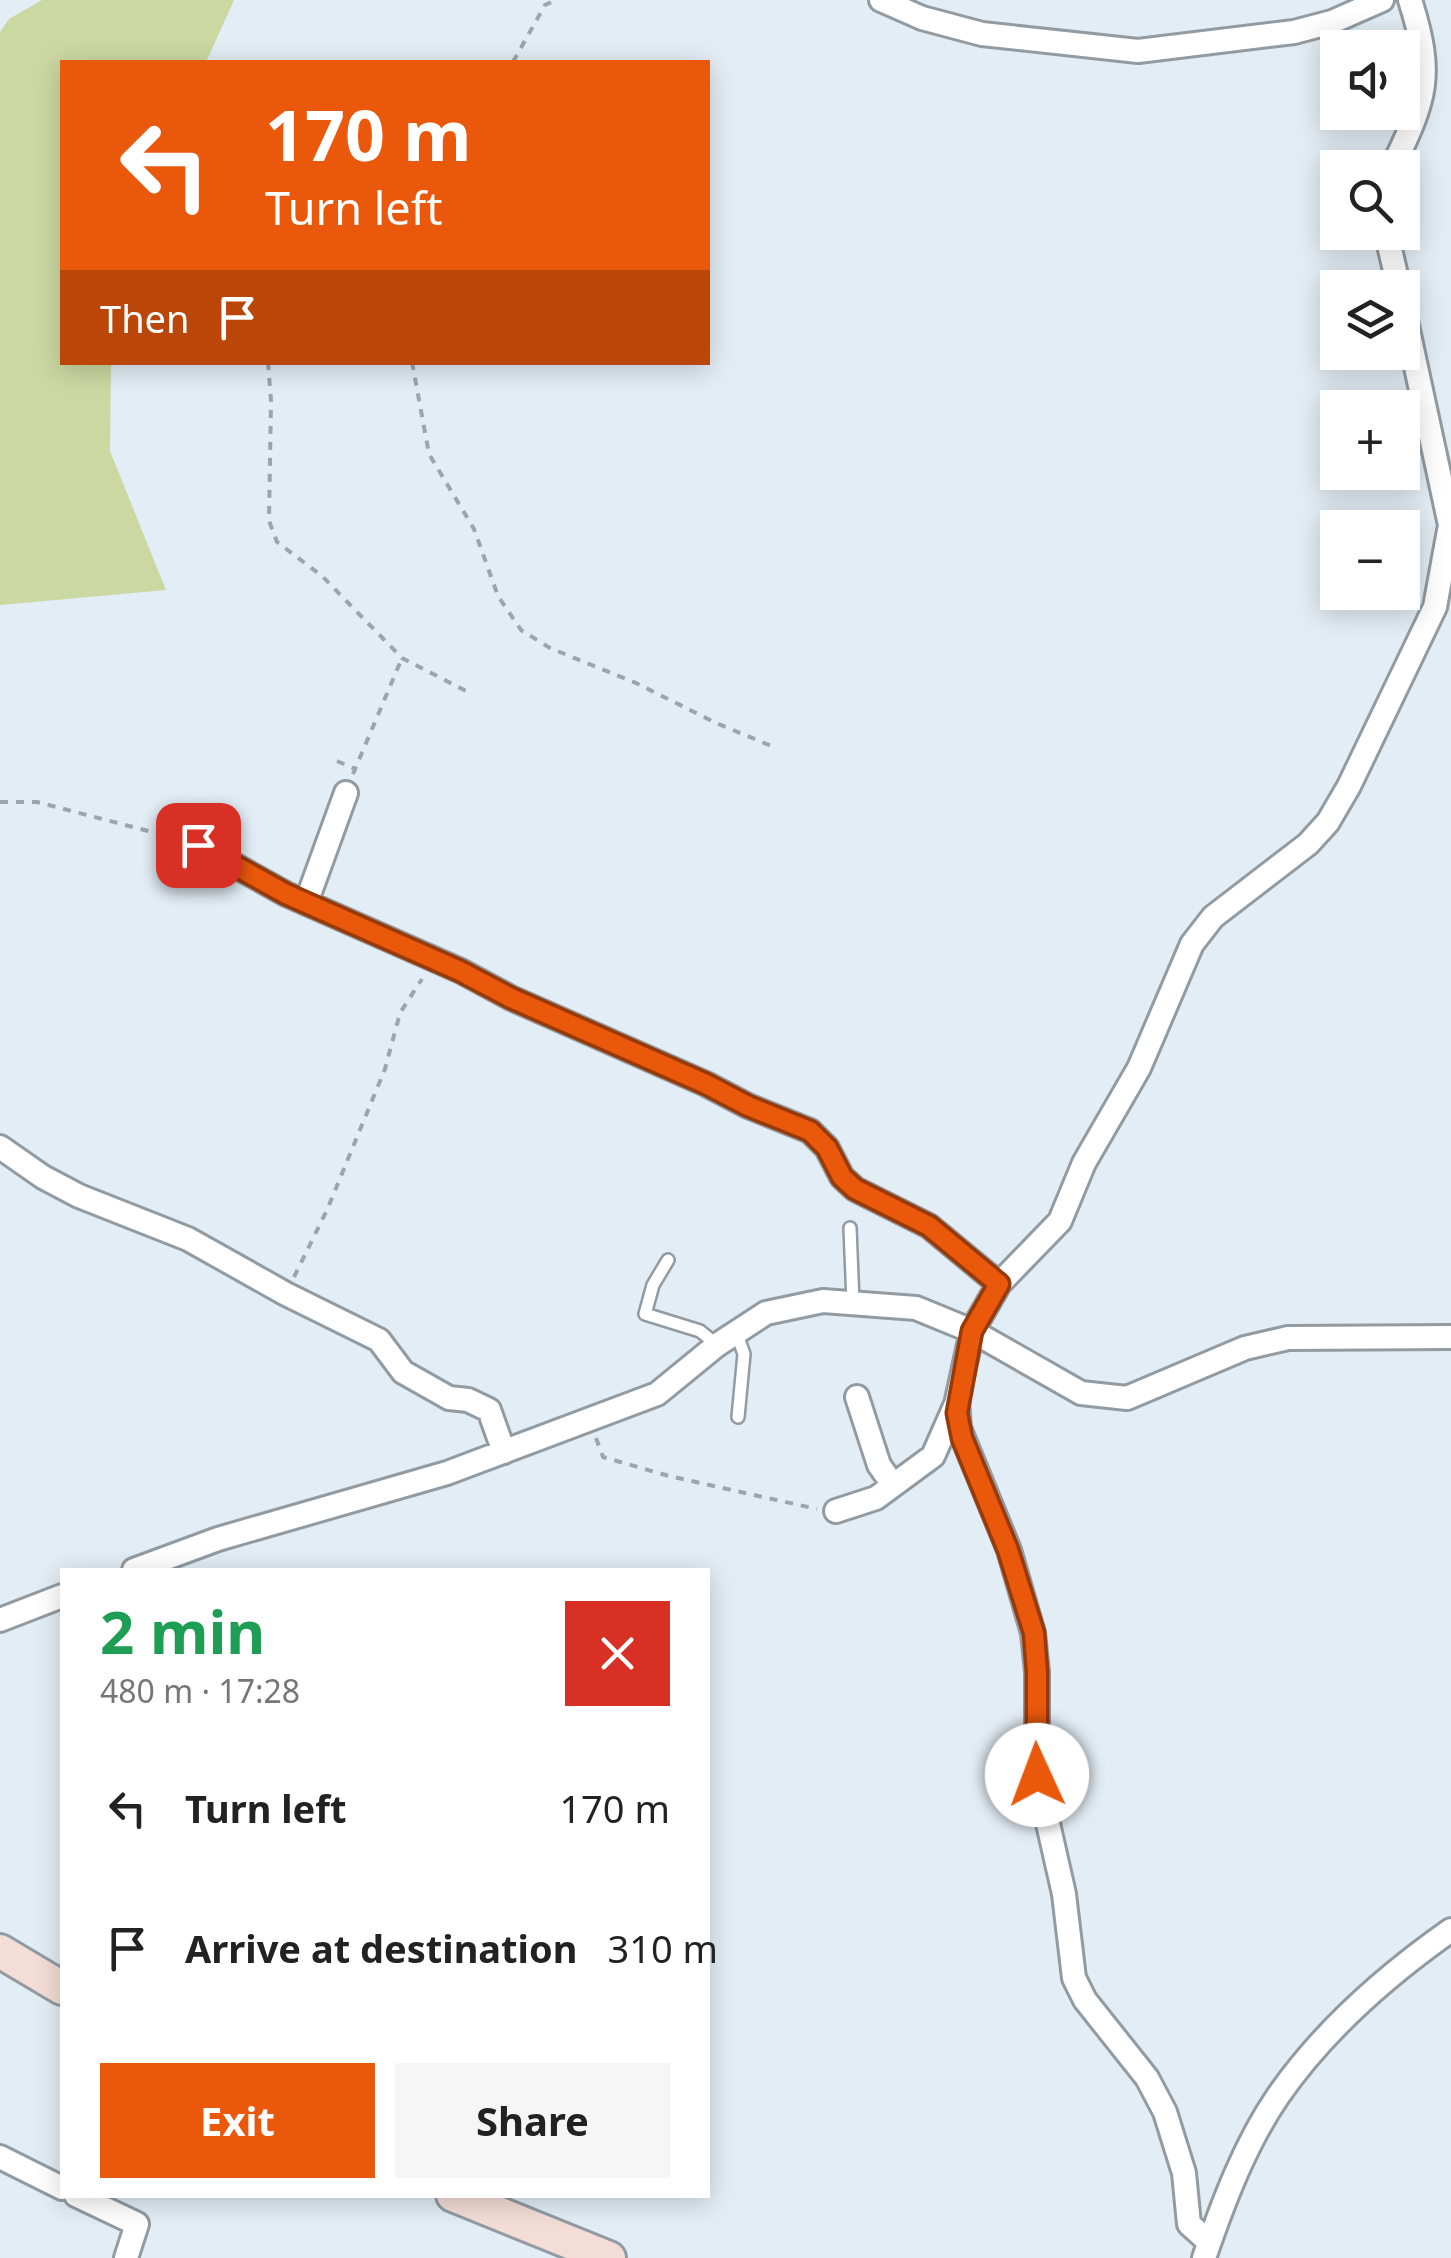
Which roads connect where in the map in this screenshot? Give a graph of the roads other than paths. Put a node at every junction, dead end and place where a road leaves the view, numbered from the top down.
1 (881, 0) edge
2 (1382, 0) edge
3 (1410, 0) edge
4 (1401, 150) edge
5 (1417, 370) edge
6 (346, 793) road end
7 (198, 845) road end
8 (306, 903) junction
9 (0, 1147) edge
10 (850, 1228) dead end
11 (668, 1260) dead end
12 (999, 1284) junction
13 (853, 1302) junction
14 (972, 1331) junction
15 (1451, 1338) edge
16 (727, 1339) junction
17 (857, 1397) dead end
18 (957, 1400) junction
19 (738, 1416) dead end
20 (504, 1452) junction
21 (893, 1486) junction
22 (836, 1511) road end
23 (139, 1568) edge
24 (60, 1597) edge
25 (0, 1620) edge
26 (1451, 1930) edge
27 (0, 1951) edge
28 (60, 1987) edge
29 (0, 2157) edge
30 (60, 2187) edge
31 (82, 2198) edge
32 (460, 2198) edge
33 (1206, 2250) edge
34 (126, 2258) edge
35 (609, 2258) edge

1 - 2 street
3 - 4 street
5 - 12 street
6 - 8 street
7 - 8 street
8 - 12 street
9 - 20 street
10 - 13 lane
11 - 16 lane
12 - 14 street
13 - 14 street
13 - 16 street
14 - 15 street
14 - 18 street
16 - 19 lane
16 - 20 street
17 - 21 street
18 - 21 street
18 - 33 street
20 - 23 street
21 - 22 street
24 - 25 street
26 - 33 street
27 - 28 street
29 - 30 street
31 - 34 street
32 - 35 street

